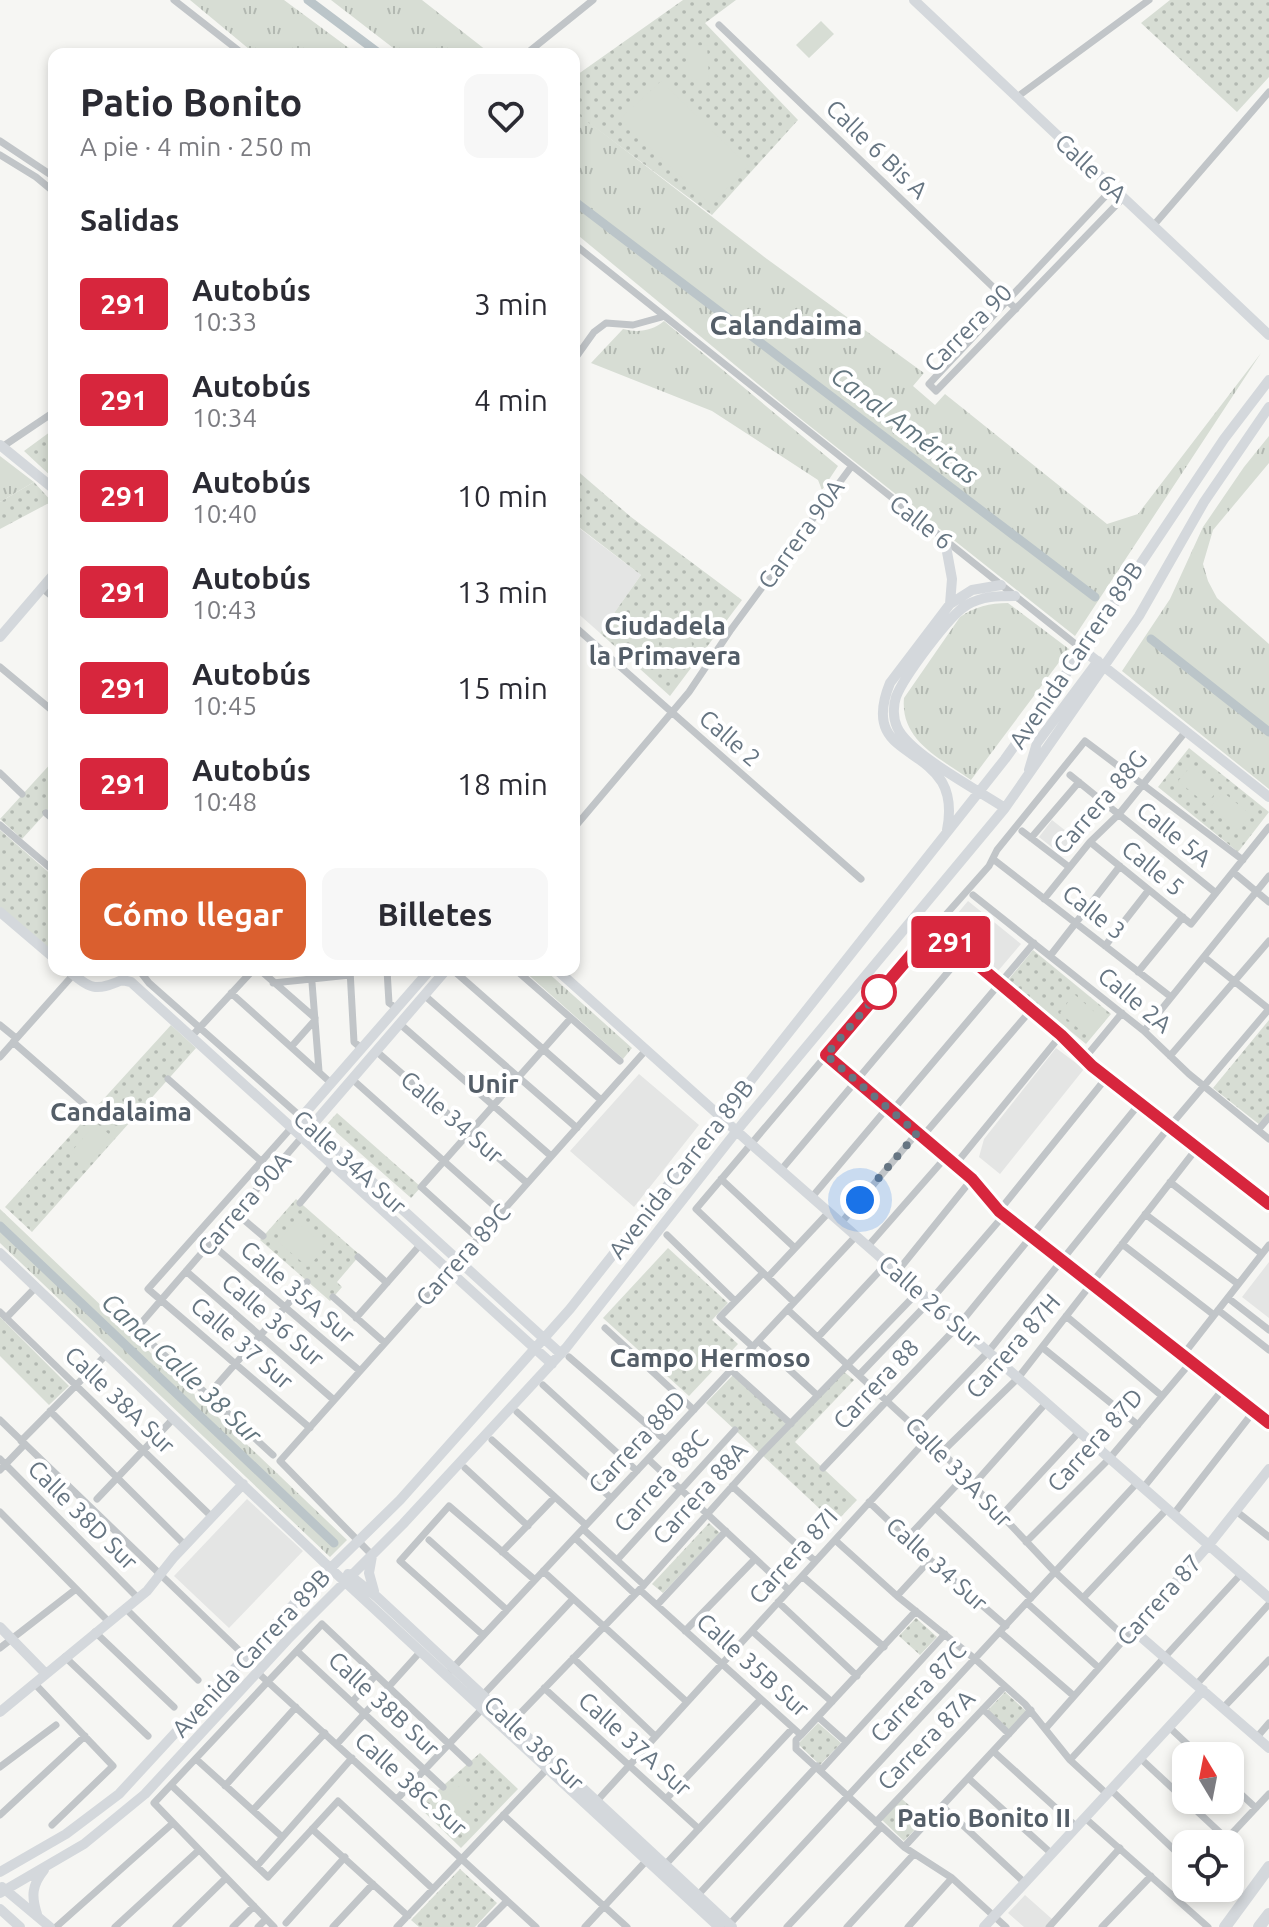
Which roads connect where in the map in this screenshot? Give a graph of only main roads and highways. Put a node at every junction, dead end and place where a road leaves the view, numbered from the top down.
1 (1269, 1867) edge
2 (1269, 1914) edge
3 (1225, 1927) edge
4 (1259, 1927) edge

1 - 3 main road
2 - 4 main road

